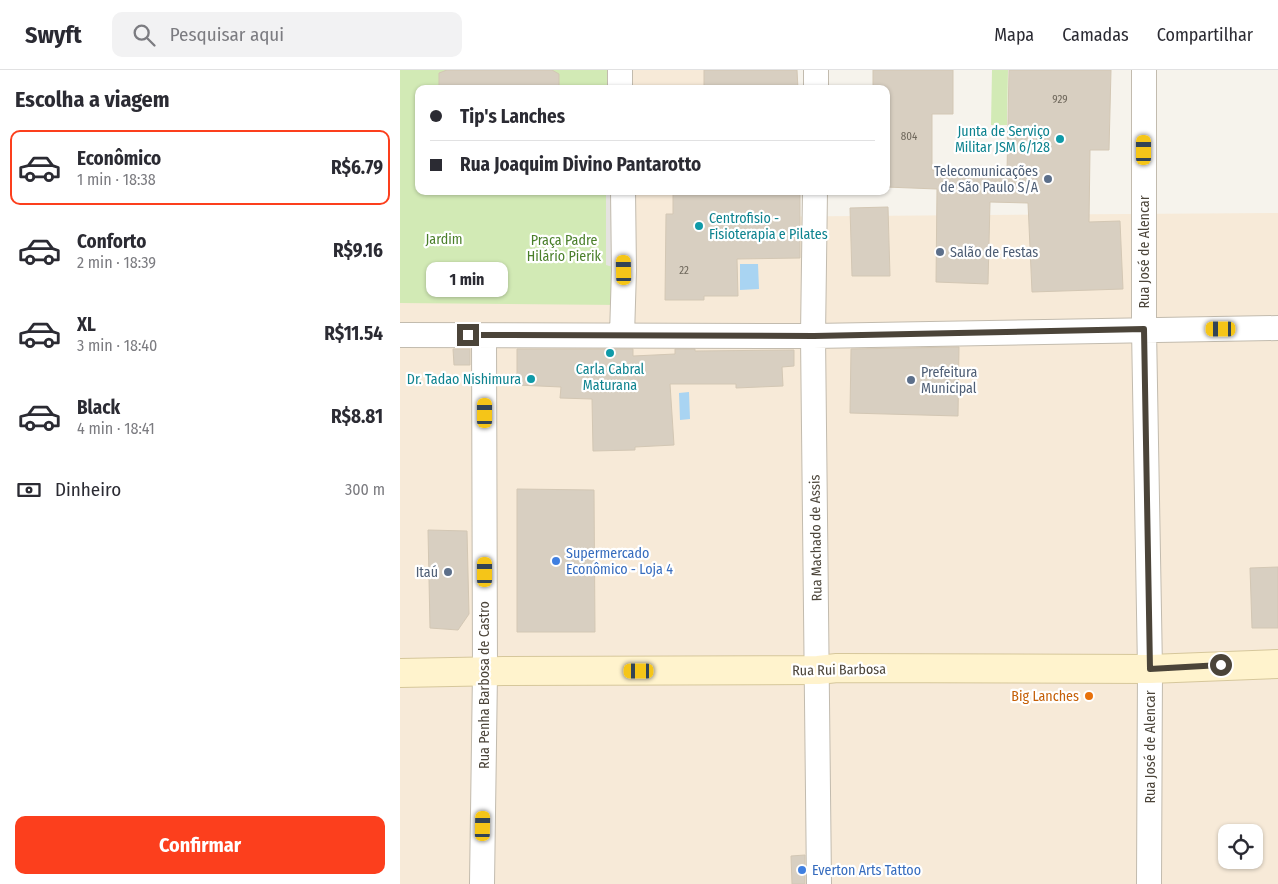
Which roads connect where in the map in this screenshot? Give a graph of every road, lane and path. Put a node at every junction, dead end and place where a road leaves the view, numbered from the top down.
1 (620, 70) edge
2 (816, 70) edge
3 (1144, 70) edge
4 (620, 85) edge
5 (816, 85) edge
6 (622, 195) edge
7 (815, 195) edge
8 (1278, 328) edge
9 (1144, 329) junction
10 (400, 335) edge
11 (622, 335) junction
12 (484, 336) junction
13 (814, 336) junction
14 (1278, 664) edge
15 (1150, 669) junction
16 (818, 670) junction
17 (485, 672) junction
18 (400, 673) edge
19 (482, 884) edge
20 (819, 884) edge
21 (1149, 884) edge

1 - 4 street
2 - 5 street
3 - 9 street, Rua José de Alencar
6 - 11 street
7 - 13 street, Rua Machado de Assis
8 - 9 street
9 - 13 street
9 - 15 street, Rua José de Alencar
10 - 12 street
11 - 12 street
11 - 13 street
12 - 17 street, Rua Penha Barbosa de Castro
13 - 16 street, Rua Machado de Assis
14 - 15 main road, Rua Rui Barbosa
15 - 16 main road, Rua Rui Barbosa
15 - 21 street, Rua José de Alencar
16 - 17 main road, Rua Rui Barbosa
16 - 20 street, Rua Machado de Assis
17 - 18 main road, Rua Rui Barbosa
17 - 19 street, Rua Penha Barbosa de Castro

